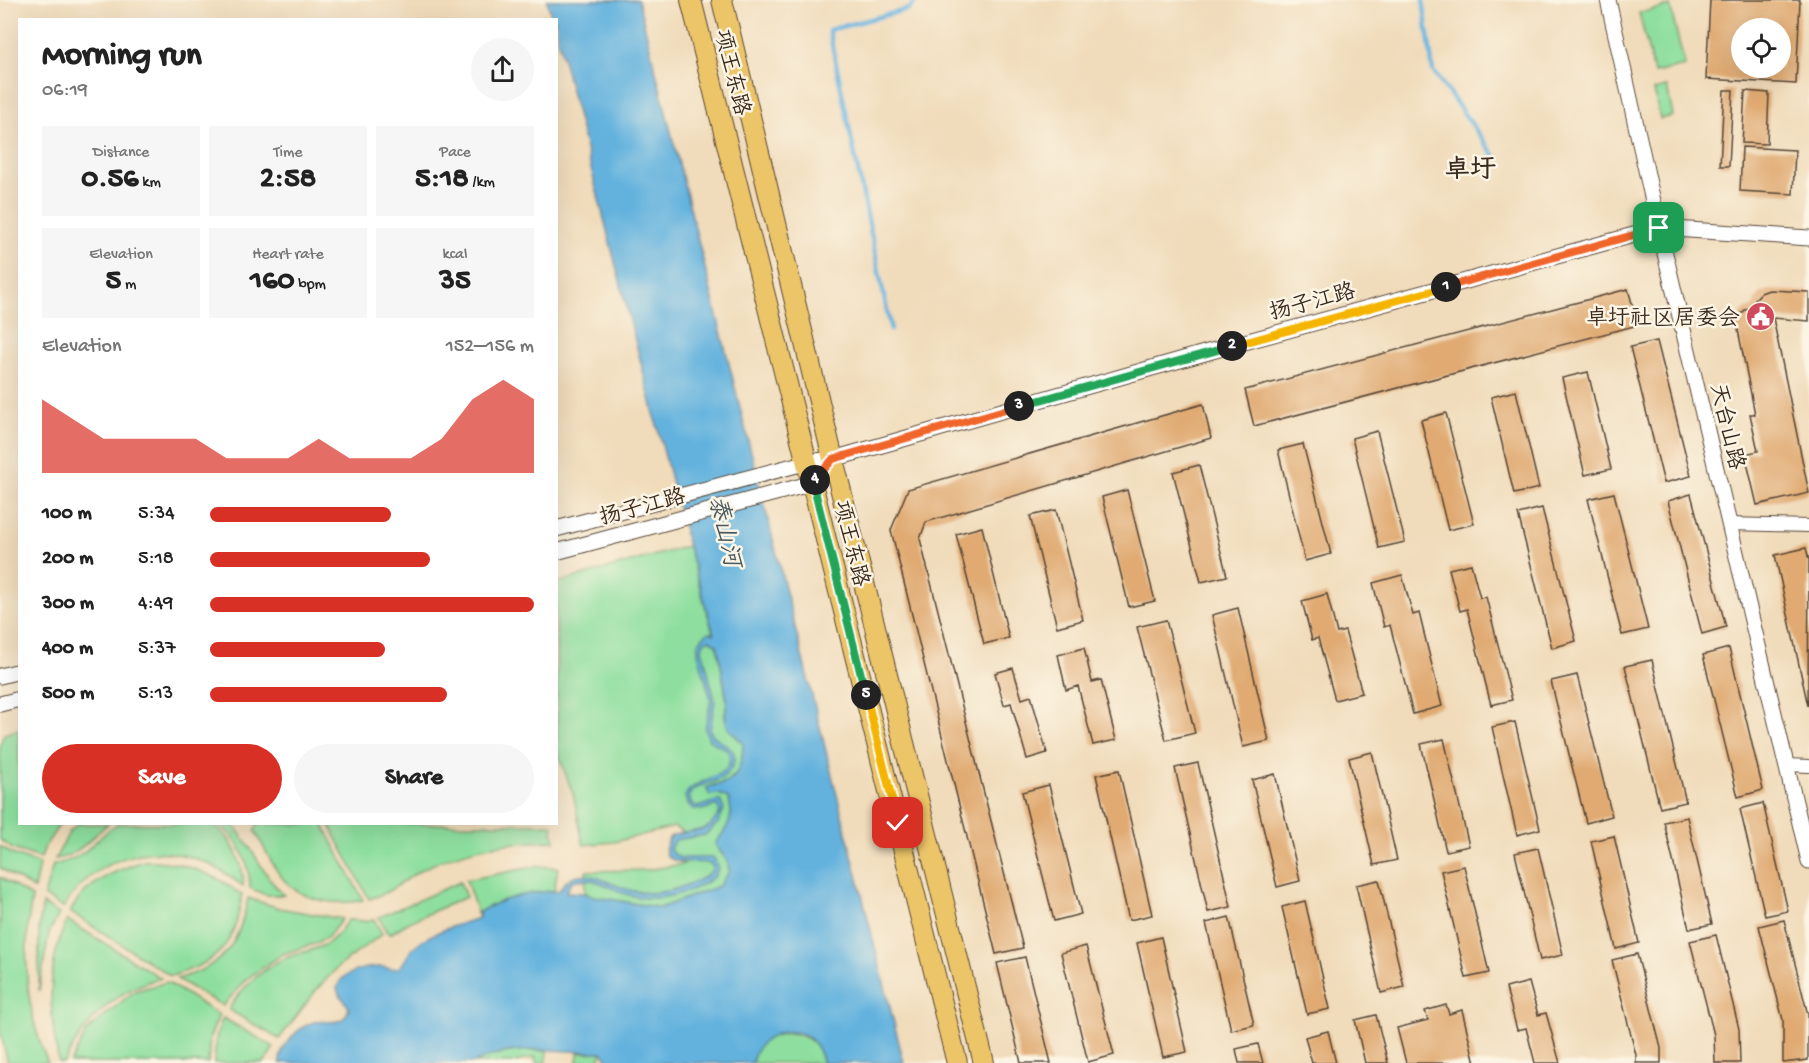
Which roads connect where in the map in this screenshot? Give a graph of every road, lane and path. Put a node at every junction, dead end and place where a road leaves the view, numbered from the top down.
1 (691, 0) edge
2 (722, 0) edge
3 (1608, 0) edge
4 (1659, 228) junction
5 (1809, 238) edge
6 (833, 459) junction
7 (808, 462) junction
8 (813, 483) junction
9 (1729, 524) junction
10 (1809, 526) edge
11 (558, 528) edge
12 (558, 551) edge
13 (18, 672) edge
14 (0, 676) edge
15 (18, 700) edge
16 (0, 704) edge
17 (1787, 765) junction
18 (1809, 766) edge
19 (1809, 861) edge
20 (957, 1063) edge
21 (984, 1063) edge

1 - 7 main road, 项王东路
2 - 6 main road, 项王东路
3 - 4 street, 天台山路
4 - 5 street, 扬子江路
4 - 6 street, 扬子江路
4 - 9 street, 天台山路
6 - 7 street, 扬子江路
6 - 8 street
6 - 21 main road, 项王东路
7 - 8 main road, 项王东路
7 - 11 street, 扬子江路
8 - 12 street, 扬子江路
8 - 20 main road, 项王东路
9 - 10 street
9 - 17 street, 天台山路
13 - 14 street
15 - 16 street
17 - 18 street
17 - 19 street, 天台山路

